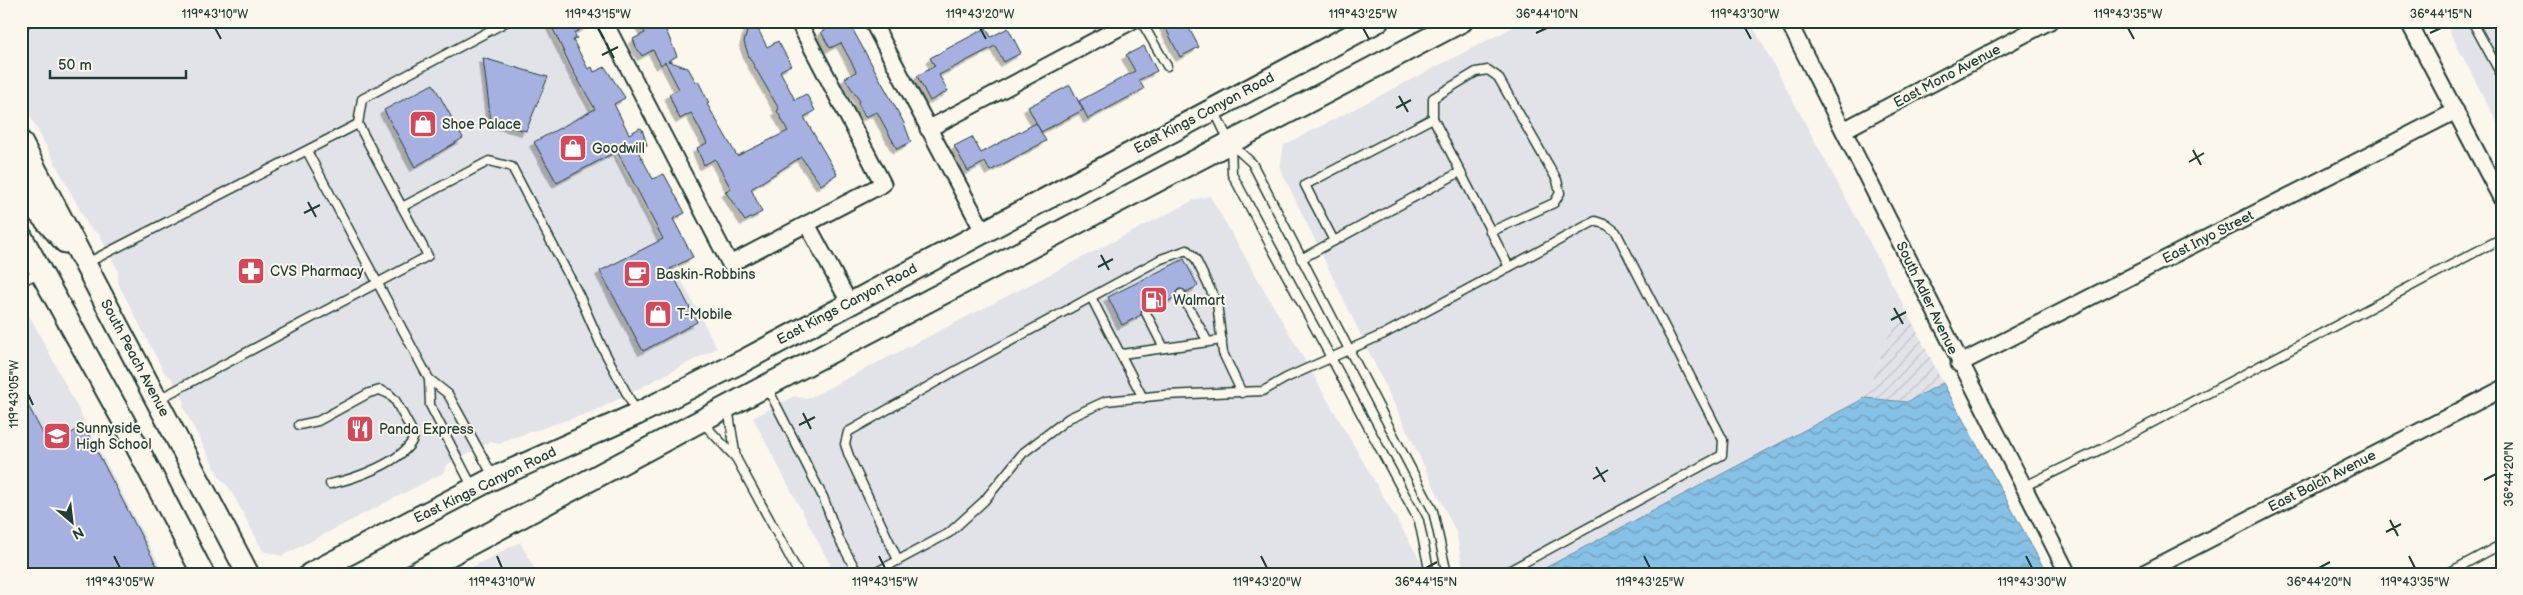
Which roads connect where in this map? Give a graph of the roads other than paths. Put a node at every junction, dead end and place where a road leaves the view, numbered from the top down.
1 (28, 21) edge
2 (508, 21) edge
3 (604, 21) edge
4 (798, 21) edge
5 (872, 21) edge
6 (1132, 21) edge
7 (1141, 21) edge
8 (1378, 21) edge
9 (1462, 21) edge
10 (1788, 21) edge
11 (2050, 21) edge
12 (2408, 21) edge
13 (2472, 21) edge
14 (21, 28) edge
15 (1166, 66) dead end
16 (2502, 76) edge
17 (1213, 108) junction
18 (2456, 111) junction
19 (1433, 118) junction
20 (358, 124) junction
21 (928, 129) junction
22 (1844, 130) junction
23 (21, 142) edge
24 (1230, 143) junction
25 (307, 150) junction
26 (1460, 172) junction
27 (21, 186) edge
28 (2502, 200) edge
29 (402, 207) junction
30 (807, 224) junction
31 (984, 230) junction
32 (1490, 232) junction
33 (21, 236) edge
34 (2502, 238) edge
35 (1334, 241) junction
36 (1301, 259) junction
37 (1161, 260) junction
38 (86, 264) junction
39 (1509, 267) junction
40 (1166, 268) dead end
41 (40, 272) junction
42 (1127, 278) junction
43 (21, 282) edge
44 (378, 283) junction
45 (1131, 286) dead end
46 (1181, 294) dead end
47 (1092, 297) junction
48 (850, 304) junction
49 (1146, 313) dead end
50 (1222, 340) junction
51 (1208, 342) junction
52 (1164, 348) junction
53 (1349, 351) junction
54 (1122, 354) junction
55 (1332, 359) junction
56 (1960, 364) junction
57 (429, 379) junction
58 (766, 386) junction
59 (2502, 389) edge
60 (1242, 393) junction
61 (1143, 398) junction
62 (157, 400) junction
63 (727, 406) junction
64 (637, 414) junction
65 (701, 420) junction
66 (299, 425) dead end
67 (736, 458) junction
68 (494, 478) junction
69 (330, 484) dead end
70 (2023, 487) junction
71 (474, 488) junction
72 (2502, 544) edge
73 (898, 560) junction
74 (203, 574) edge
75 (248, 574) edge
76 (310, 574) edge
77 (414, 574) edge
78 (799, 574) edge
79 (858, 574) edge
80 (873, 574) edge
81 (1430, 574) edge
82 (1448, 574) edge
83 (1503, 574) edge
84 (2068, 574) edge
85 (2142, 574) edge
86 (2446, 574) edge

1 - 14 lane
2 - 20 lane
3 - 30 street
4 - 30 street
5 - 21 street
6 - 21 street
7 - 15 lane
8 - 17 main road, East Kings Canyon Road
9 - 24 main road
10 - 22 street, South Adler Avenue
11 - 22 street, East Mono Avenue
12 - 18 street
13 - 16 lane
17 - 24 lane
17 - 31 main road, East Kings Canyon Road
18 - 28 street
18 - 56 street, East Inyo Street
19 - 26 lane
19 - 32 lane
19 - 35 lane
20 - 25 lane
20 - 29 lane
21 - 31 street
22 - 56 street, South Adler Avenue
23 - 38 main road, South Peach Avenue
24 - 36 lane
24 - 55 lane
24 - 58 main road
25 - 38 lane
25 - 44 lane
26 - 32 lane
26 - 35 lane
27 - 38 main road
29 - 44 lane
29 - 64 lane
30 - 48 street
31 - 48 main road, East Kings Canyon Road
32 - 39 lane
33 - 41 main road
34 - 70 lane
35 - 36 lane
36 - 53 lane
37 - 40 lane
37 - 42 lane
37 - 50 lane
38 - 62 main road, South Peach Avenue
39 - 53 lane
39 - 83 lane
41 - 43 lane
41 - 74 main road
42 - 45 lane
42 - 47 lane
44 - 57 lane
44 - 62 lane
46 - 51 lane
47 - 54 lane
47 - 73 lane
48 - 64 main road, East Kings Canyon Road
49 - 52 lane
50 - 51 lane
50 - 60 lane
51 - 52 lane
52 - 54 lane
53 - 55 lane
53 - 82 lane
54 - 61 lane
55 - 60 lane
55 - 81 lane
56 - 70 street, South Adler Avenue
57 - 68 lane
57 - 71 lane
58 - 63 main road
58 - 79 lane
59 - 85 street, East Balch Avenue
60 - 61 lane
61 - 73 lane
62 - 75 main road, South Peach Avenue
63 - 65 main road
63 - 67 lane
64 - 68 main road, East Kings Canyon Road
65 - 67 lane
65 - 77 main road
66 - 69 lane
67 - 78 lane
68 - 71 main road, East Kings Canyon Road
70 - 84 street, South Adler Avenue
71 - 76 main road, East Kings Canyon Road
72 - 86 lane
73 - 80 lane

